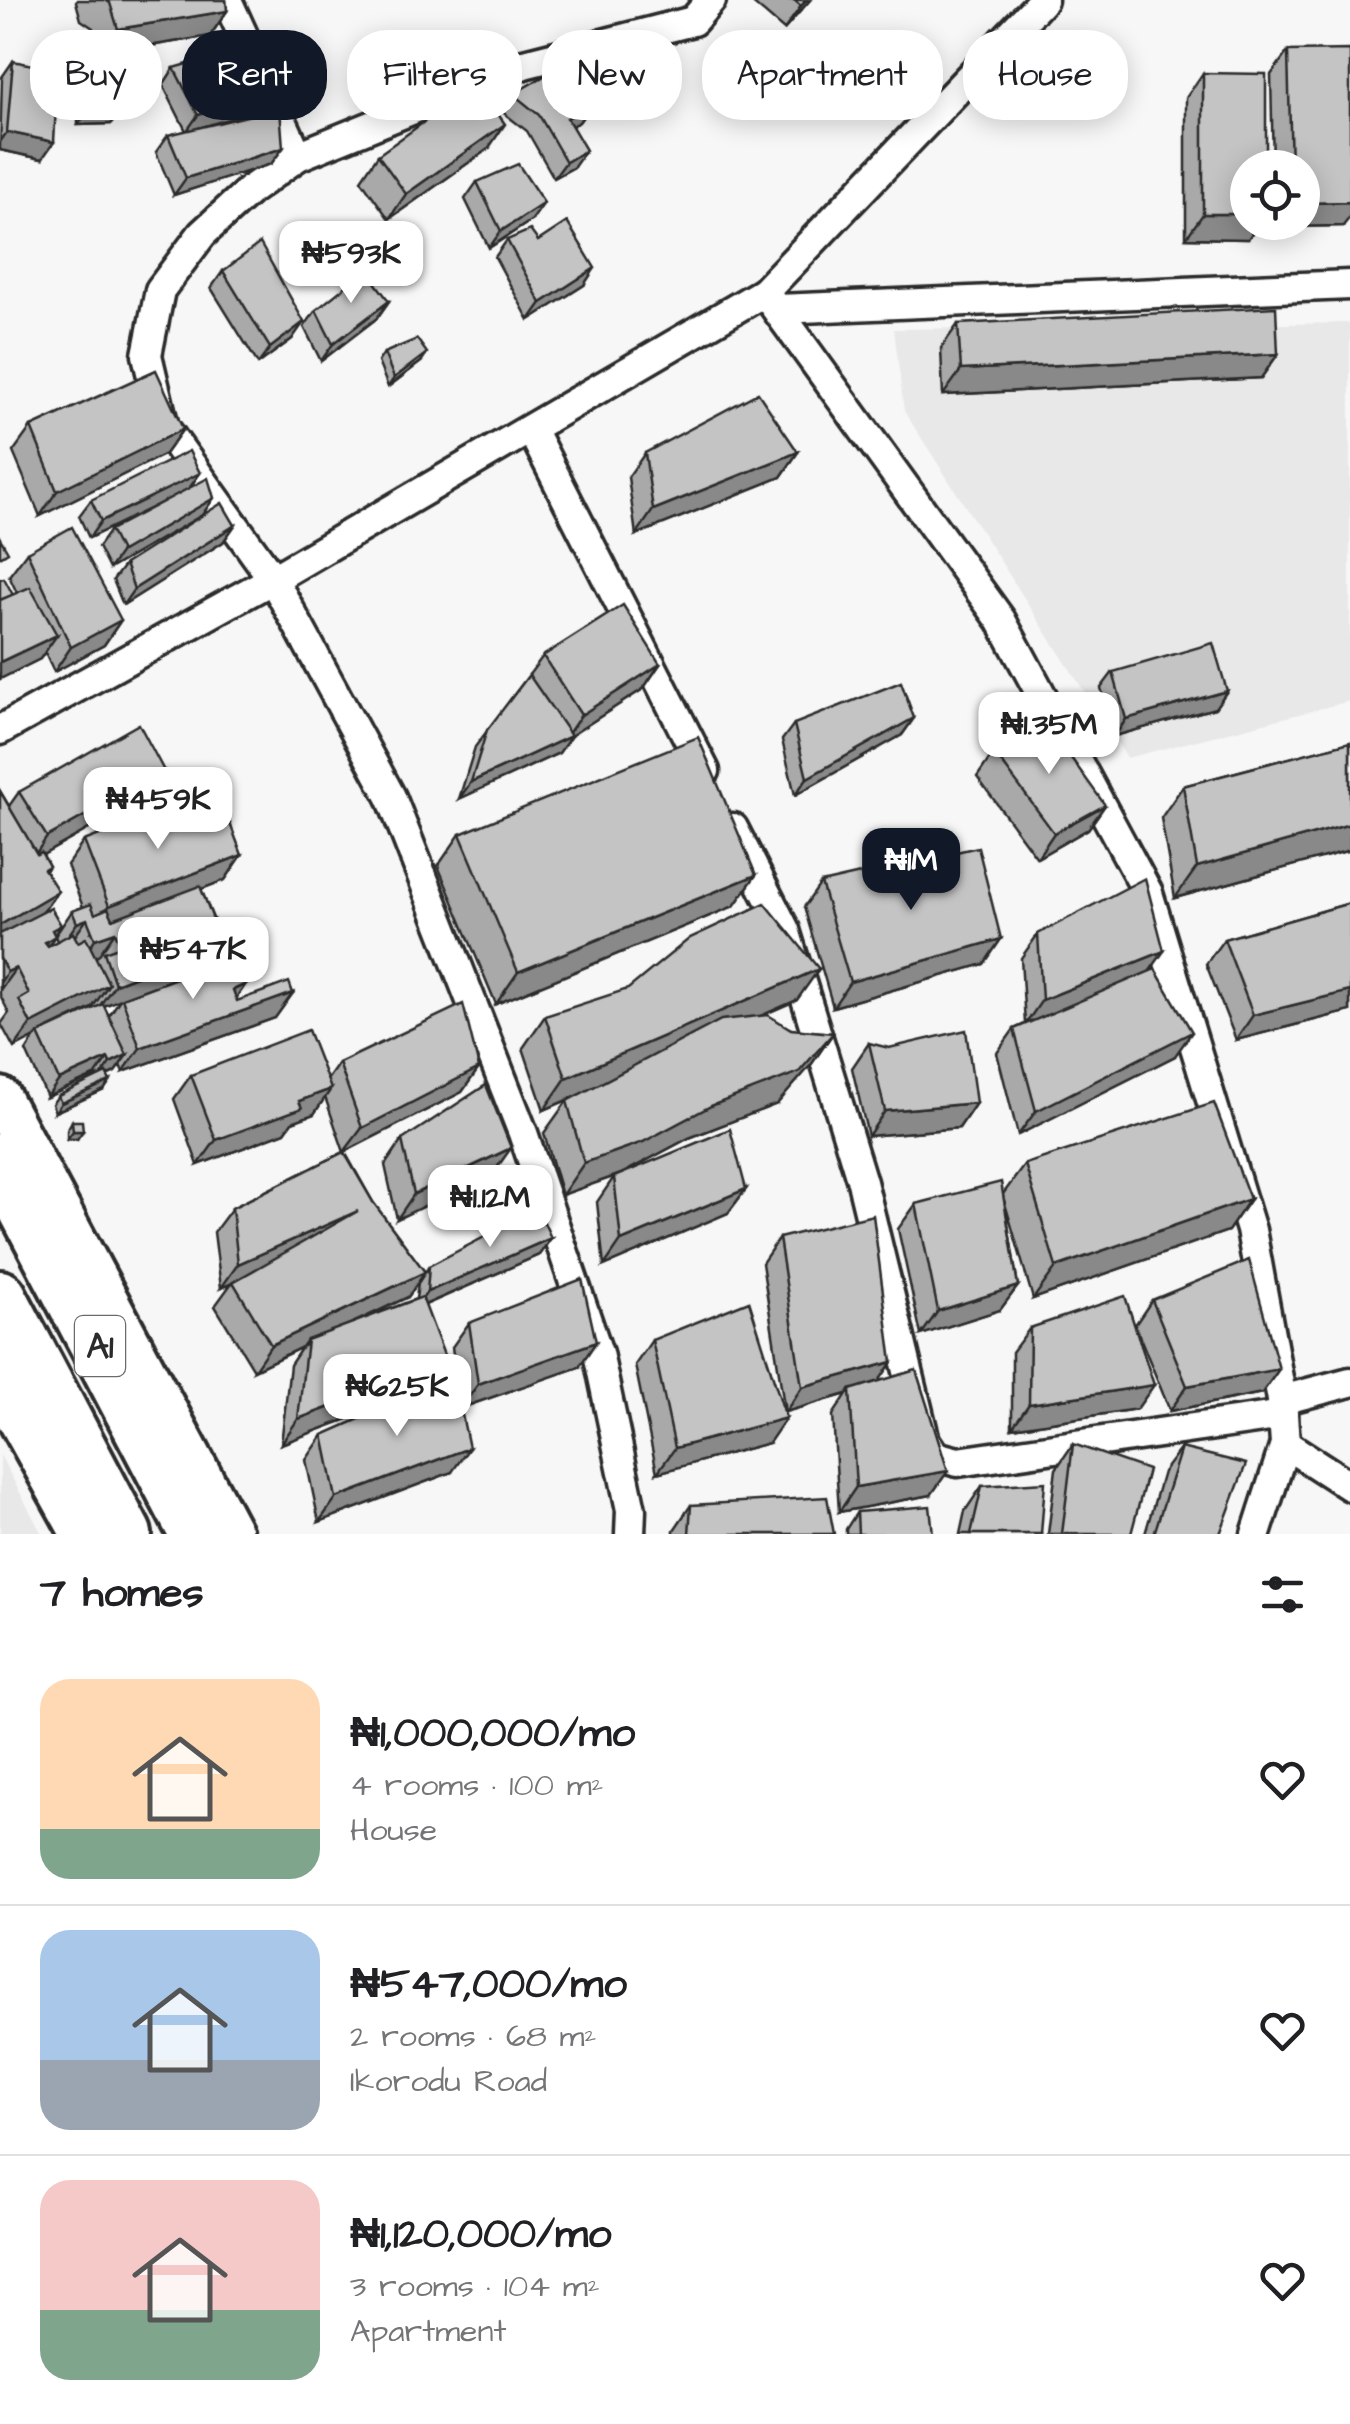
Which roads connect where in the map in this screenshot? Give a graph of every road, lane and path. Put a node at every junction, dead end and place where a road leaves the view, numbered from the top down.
1 (226, 0) edge
2 (710, 0) edge
3 (1044, 0) edge
4 (298, 156) junction
5 (1350, 285) edge
6 (770, 300) junction
7 (531, 429) junction
8 (273, 579) junction
9 (0, 730) edge
10 (0, 1098) edge
11 (0, 1161) edge
12 (0, 1297) edge
13 (0, 1380) edge
14 (118, 1380) junction
15 (1350, 1382) edge
16 (54, 1404) junction
17 (1282, 1408) junction
18 (1285, 1444) junction
19 (1350, 1486) edge
20 (82, 1534) edge
21 (92, 1534) edge
22 (103, 1534) edge
23 (126, 1534) edge
24 (196, 1534) edge
25 (222, 1534) edge
26 (232, 1534) edge
27 (630, 1534) edge
28 (1256, 1534) edge

1 - 4 street
2 - 4 street
3 - 6 street
4 - 8 street
5 - 6 street
6 - 7 street
6 - 17 street
7 - 8 street
7 - 17 street
8 - 9 street
8 - 27 street
10 - 26 street
11 - 14 highway, A1
12 - 16 highway, A1
13 - 20 street
13 - 21 lane
14 - 24 highway, A1
14 - 25 highway
15 - 17 street
16 - 22 highway
16 - 23 highway, A1
17 - 18 street
18 - 19 street
18 - 28 street

